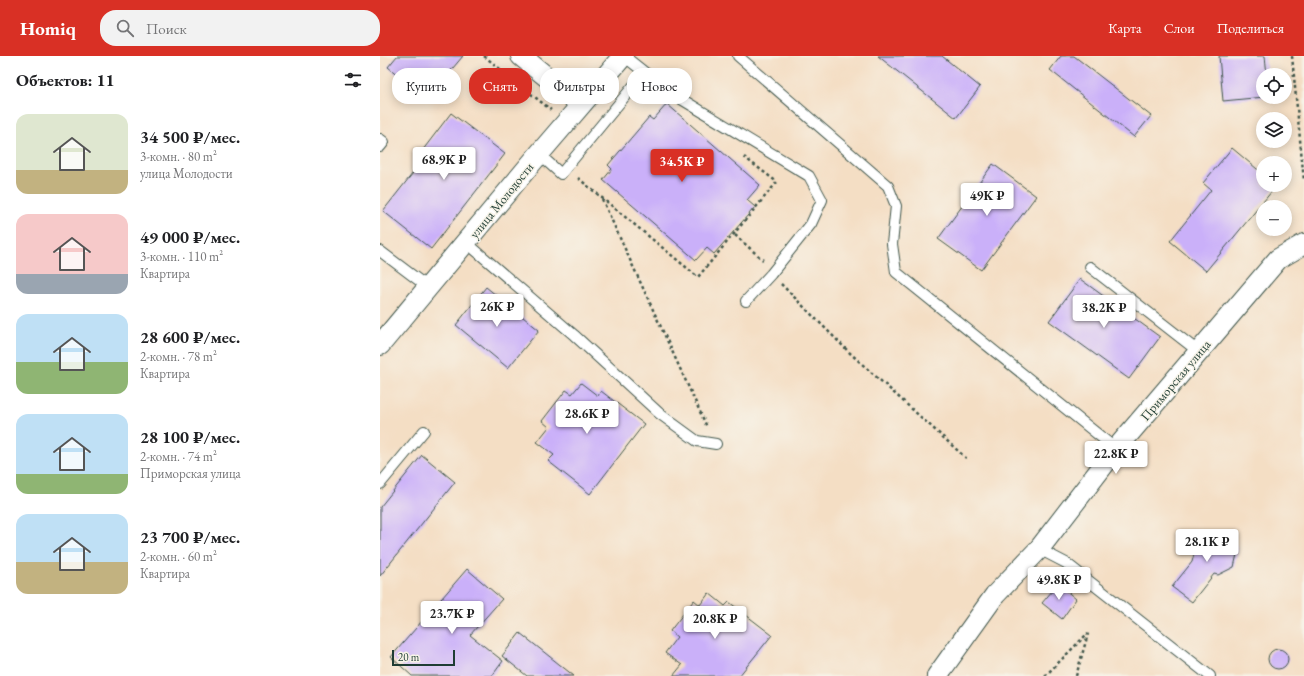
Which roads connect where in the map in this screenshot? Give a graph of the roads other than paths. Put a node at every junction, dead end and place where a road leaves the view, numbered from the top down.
1 (521, 56) edge
2 (624, 56) edge
3 (738, 56) edge
4 (613, 68) edge
5 (638, 68) edge
6 (540, 71) edge
7 (627, 94) edge
8 (580, 104) edge
9 (689, 104) edge
10 (380, 139) edge
11 (380, 146) edge
12 (538, 154) junction
13 (466, 243) junction
14 (1304, 244) edge
15 (380, 251) edge
16 (1090, 267) dead end
17 (429, 288) junction
18 (746, 301) dead end
19 (380, 345) edge
20 (1199, 352) junction
21 (424, 431) dead end
22 (716, 444) road end
23 (1116, 449) junction
24 (380, 484) edge
25 (1039, 549) junction
26 (937, 676) edge
27 (1210, 676) edge

1 - 6 street
2 - 4 street, улица Молодости
2 - 5 lane
3 - 23 lane
7 - 12 lane
8 - 12 street, улица Молодости
9 - 18 lane
10 - 11 lane
12 - 13 street, улица Молодости
13 - 17 street, улица Молодости
13 - 22 lane
14 - 20 street, Приморская улица
15 - 17 lane
16 - 20 lane
17 - 19 street, улица Молодости
20 - 23 street, Приморская улица
21 - 24 lane
23 - 25 street, Приморская улица
25 - 26 street, Приморская улица
25 - 27 lane

